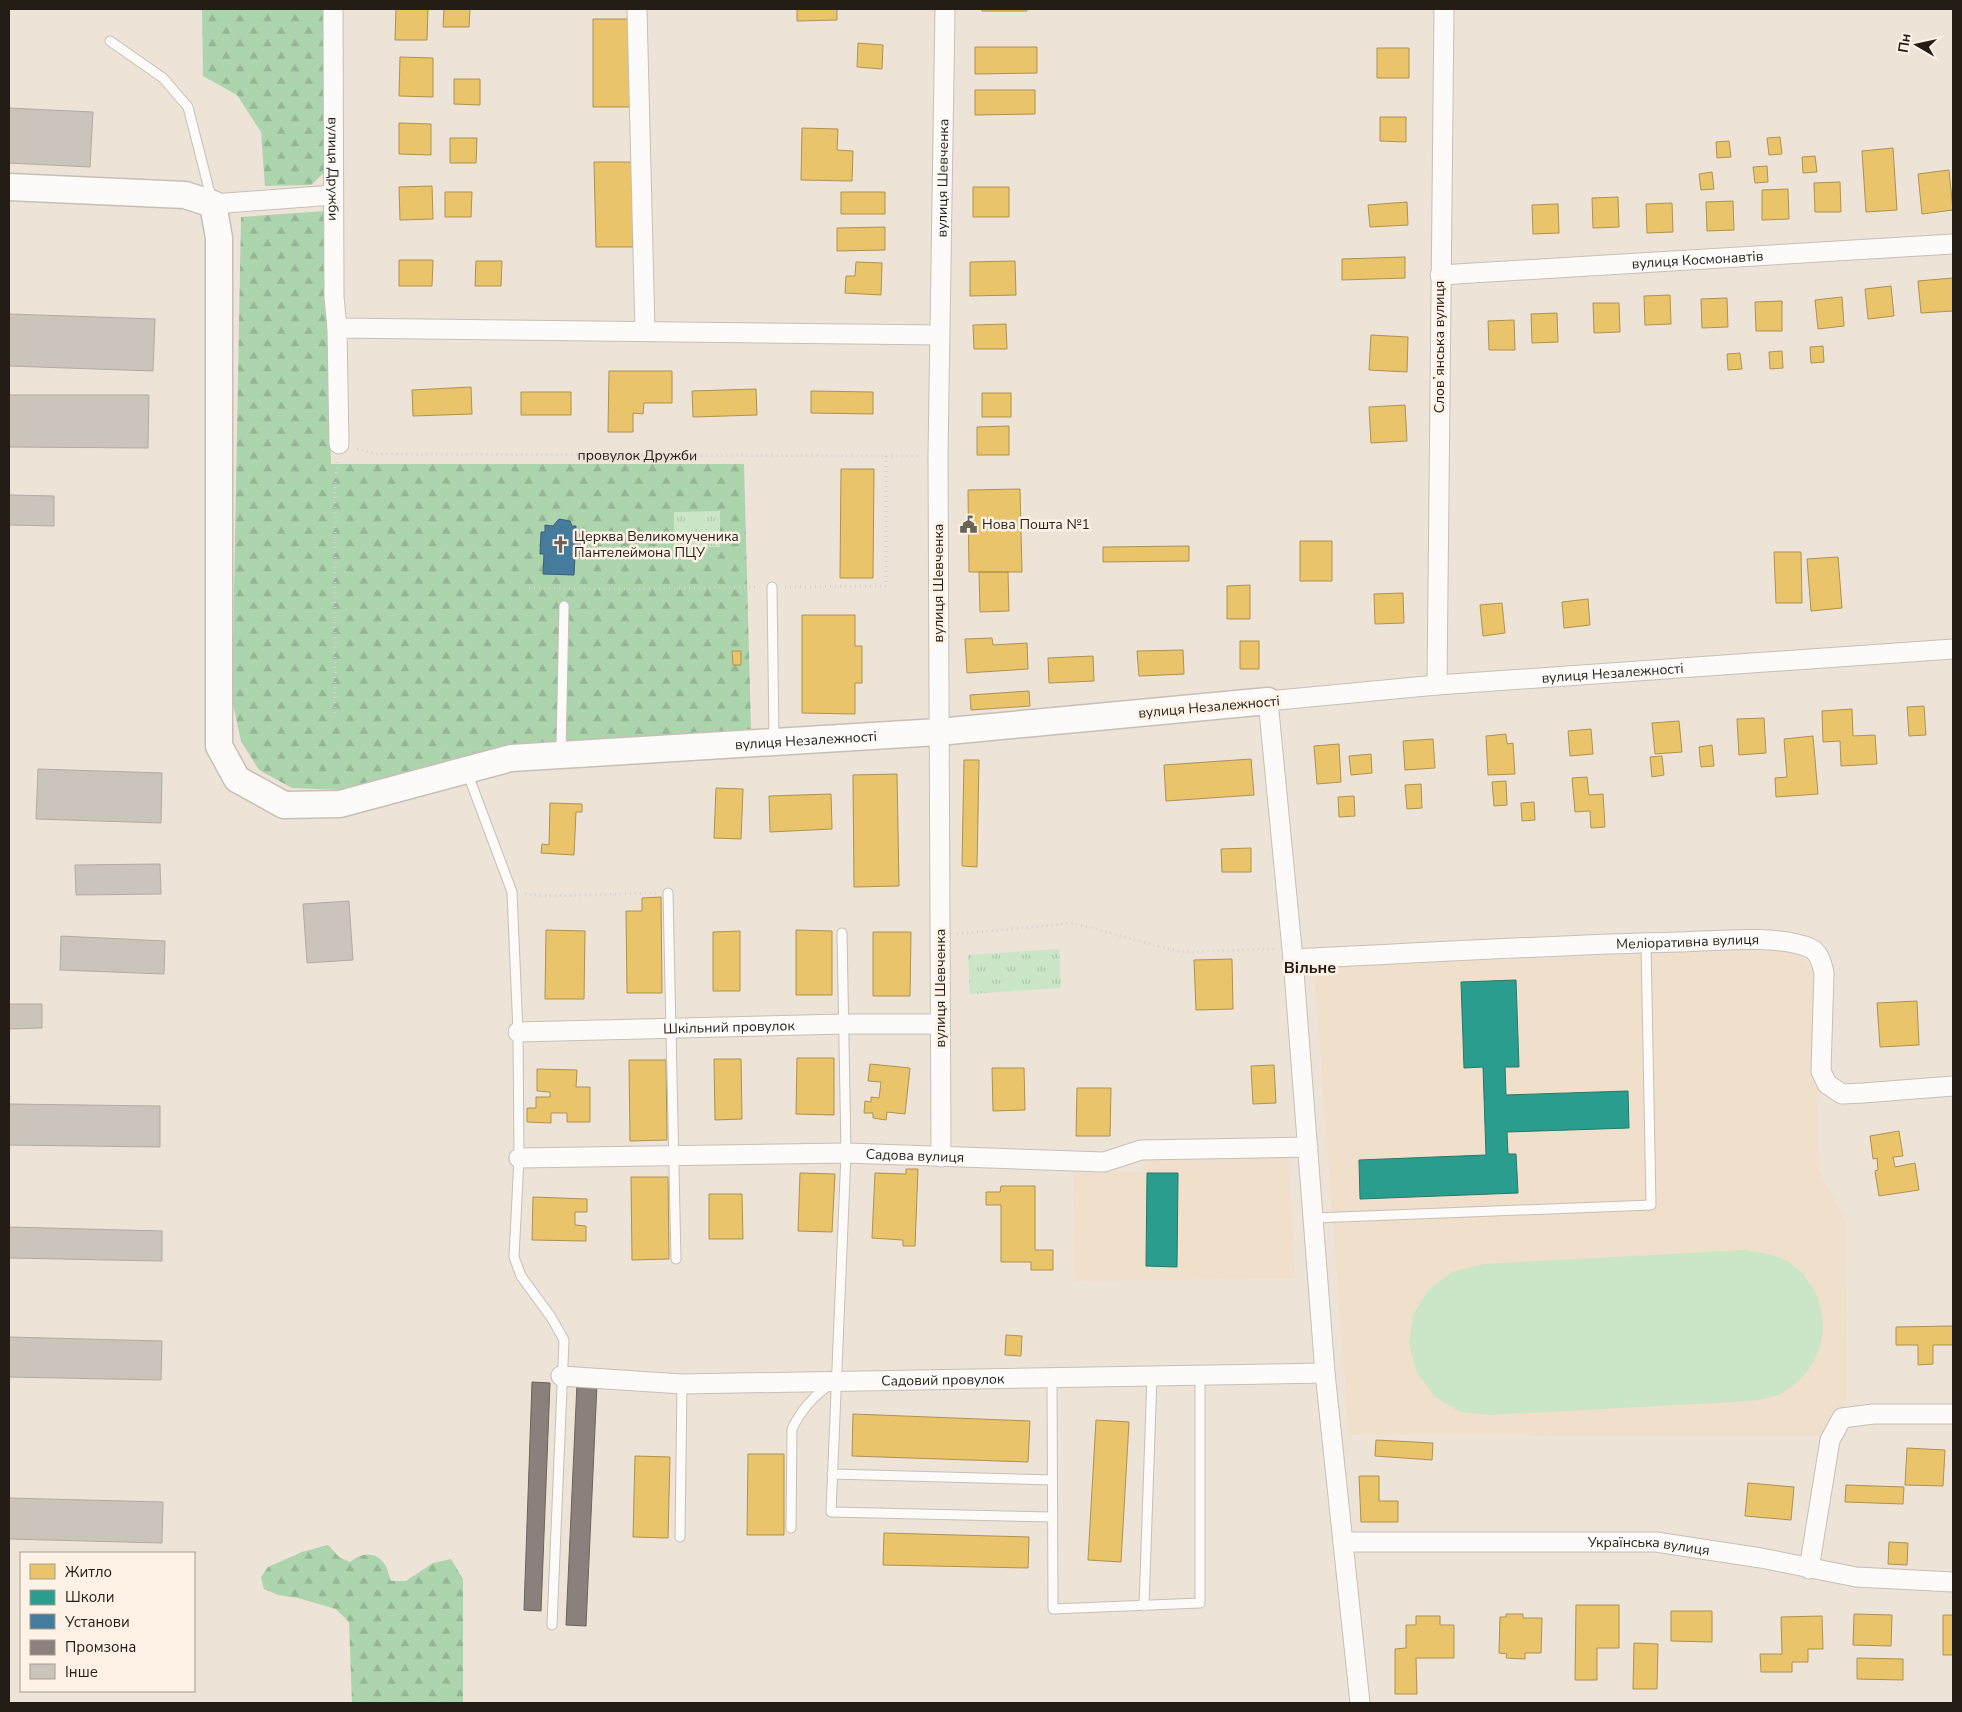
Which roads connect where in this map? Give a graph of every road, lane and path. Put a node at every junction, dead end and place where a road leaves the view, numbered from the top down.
1 (333, 9) edge
2 (637, 9) edge
3 (945, 9) edge
4 (1444, 9) edge
5 (110, 41) dead end
6 (9, 187) edge
7 (333, 195) junction
8 (213, 204) junction
9 (1953, 244) edge
10 (1440, 275) junction
11 (337, 328) junction
12 (645, 332) junction
13 (939, 335) junction
14 (339, 444) junction
15 (886, 456) junction
16 (938, 456) junction
17 (772, 587) junction
18 (529, 588) dead end
19 (564, 606) dead end
20 (1953, 649) edge
21 (1436, 685) junction
22 (1268, 701) junction
23 (336, 713) dead end
24 (938, 732) junction
25 (774, 742) junction
26 (561, 755) junction
27 (466, 770) junction
28 (512, 892) junction
29 (668, 893) joint
30 (842, 933) dead end
31 (939, 936) junction
32 (1646, 943) junction
33 (1293, 954) junction
34 (844, 1024) junction
35 (940, 1024) junction
36 (671, 1028) junction
37 (518, 1032) junction
38 (1953, 1086) edge
39 (1308, 1147) junction
40 (846, 1153) junction
41 (674, 1156) junction
42 (941, 1157) junction
43 (519, 1158) junction
44 (1314, 1218) junction
45 (676, 1260) dead end
46 (1325, 1372) junction
47 (1200, 1375) junction
48 (561, 1376) junction
49 (1152, 1376) junction
50 (1052, 1377) junction
51 (836, 1381) junction
52 (682, 1384) junction
53 (1953, 1414) edge
54 (832, 1474) junction
55 (1052, 1480) junction
56 (1052, 1517) junction
57 (791, 1528) dead end
58 (680, 1537) dead end
59 (1343, 1542) junction
60 (1809, 1569) junction
61 (1953, 1582) edge
62 (1144, 1606) junction
63 (552, 1625) dead end
64 (1360, 1703) edge

1 - 7 street, вулиця Дружби
2 - 12 street
3 - 13 street, вулиця Шевченка
4 - 10 street, Словʼянська вулиця
5 - 8 lane
6 - 8 street
7 - 8 street
7 - 11 street, вулиця Дружби
8 - 27 street, вулиця Незалежності
9 - 10 street, вулиця Космонавтів
10 - 21 street, Словʼянська вулиця
11 - 12 street
11 - 14 street, вулиця Дружби
12 - 13 street
13 - 16 street, вулиця Шевченка
14 - 15 path, провулок Дружби
14 - 23 path
15 - 16 path, провулок Дружби
15 - 17 path
16 - 24 street, вулиця Шевченка
17 - 18 path
17 - 25 lane
19 - 26 lane
20 - 21 street, вулиця Незалежності
21 - 22 street, вулиця Незалежності
22 - 24 street, вулиця Незалежності
22 - 33 street
24 - 25 street, вулиця Незалежності
24 - 31 street, вулиця Шевченка
25 - 26 street, вулиця Незалежності
26 - 27 street, вулиця Незалежності
27 - 28 lane
28 - 29 path
28 - 37 lane
29 - 36 lane
30 - 34 lane
31 - 33 path
31 - 35 street, вулиця Шевченка
32 - 33 street, Меліоративна вулиця
32 - 38 street, Меліоративна вулиця
32 - 44 lane
33 - 39 street
34 - 35 street, Шкільний провулок
34 - 36 street, Шкільний провулок
34 - 40 lane
35 - 42 street, вулиця Шевченка
36 - 37 street, Шкільний провулок
36 - 41 lane
37 - 43 lane
39 - 42 street, Садова вулиця
39 - 44 street
40 - 41 street, Садова вулиця
40 - 42 street, Садова вулиця
40 - 51 lane
41 - 43 street, Садова вулиця
41 - 45 lane
43 - 48 lane
44 - 46 street
46 - 47 street, Садовий провулок
46 - 59 street
47 - 49 street, Садовий провулок
47 - 62 lane
48 - 52 street, Садовий провулок
48 - 63 lane
49 - 50 street, Садовий провулок
49 - 62 lane
50 - 51 street, Садовий провулок
50 - 55 lane
51 - 52 street, Садовий провулок
51 - 54 lane
51 - 57 lane
52 - 58 lane
53 - 60 street
54 - 55 lane
54 - 56 lane
55 - 56 lane
56 - 62 lane
59 - 60 street, Українська вулиця
59 - 64 street
60 - 61 street, Українська вулиця

